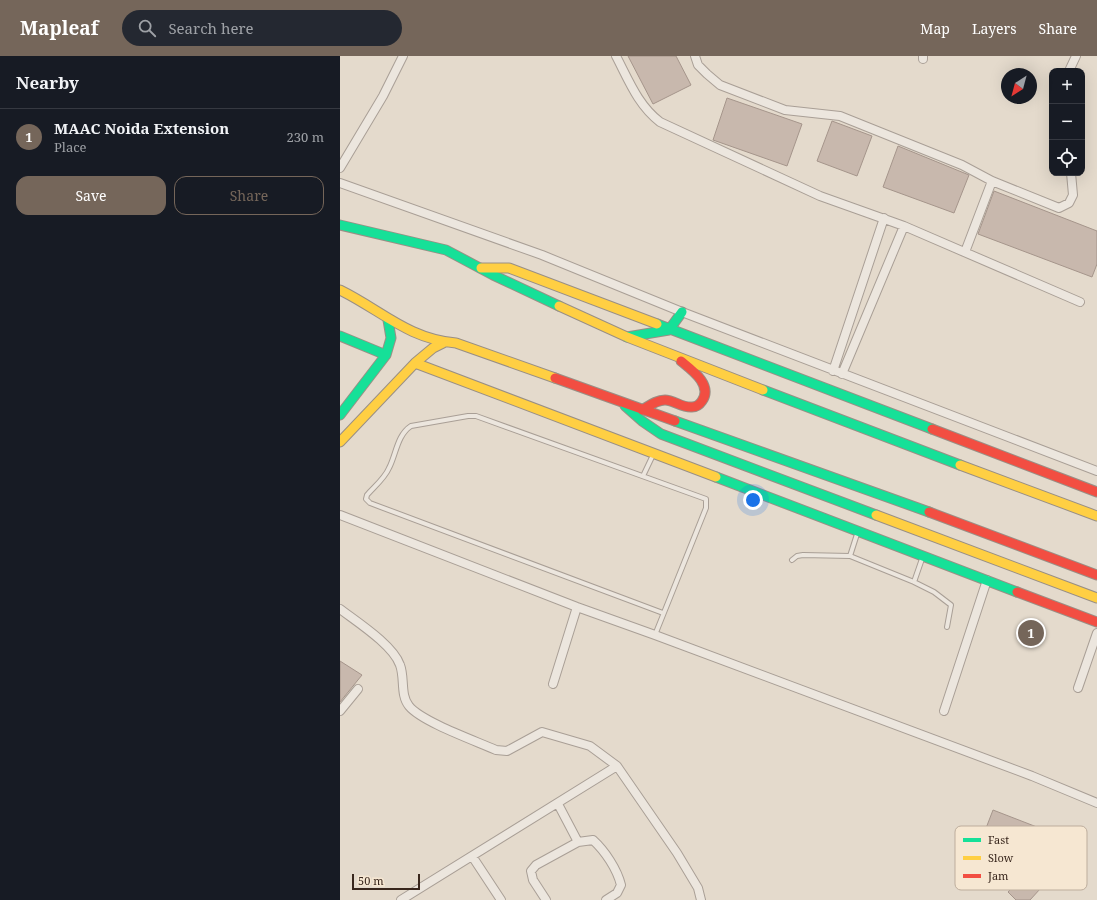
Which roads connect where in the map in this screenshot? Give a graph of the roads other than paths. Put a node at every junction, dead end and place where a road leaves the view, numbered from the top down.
1 (402, 56) edge
2 (616, 56) edge
3 (694, 56) edge
4 (1076, 56) edge
5 (1070, 68) edge
6 (340, 168) edge
7 (1072, 176) edge
8 (992, 181) junction
9 (340, 183) edge
10 (884, 218) junction
11 (340, 225) edge
12 (904, 226) junction
13 (965, 252) junction
14 (480, 268) junction
15 (340, 290) edge
16 (1080, 302) dead end
17 (682, 312) junction
18 (388, 320) junction
19 (669, 330) junction
20 (340, 336) edge
21 (627, 337) junction
22 (443, 343) junction
23 (386, 356) junction
24 (675, 356) junction
25 (416, 363) junction
26 (833, 370) junction
27 (842, 374) junction
28 (620, 402) junction
29 (642, 410) junction
30 (340, 414) edge
31 (340, 442) edge
32 (654, 454) junction
33 (1097, 471) edge
34 (643, 476) junction
35 (1097, 492) edge
36 (340, 516) edge
37 (1097, 516) edge
38 (858, 531) junction
39 (850, 556) junction
40 (923, 556) junction
41 (792, 560) dead end
42 (1097, 574) edge
43 (988, 580) junction
44 (914, 582) junction
45 (1097, 598) edge
46 (577, 608) junction
47 (340, 609) edge
48 (663, 613) junction
49 (1097, 622) edge
50 (947, 627) dead end
51 (1097, 633) edge
52 (655, 635) junction
53 (553, 684) dead end
54 (1078, 688) dead end
55 (358, 689) dead end
56 (340, 711) edge
57 (944, 711) dead end
58 (616, 766) junction
59 (1097, 803) edge
60 (558, 804) junction
61 (578, 842) junction
62 (472, 856) junction
63 (401, 900) edge
64 (501, 900) edge
65 (546, 900) edge
66 (606, 900) edge
67 (701, 900) edge

1 - 6 street
2 - 10 street
3 - 8 street
4 - 5 street
7 - 8 street
8 - 13 street
9 - 17 street
10 - 12 street
10 - 26 street
11 - 14 street
12 - 13 street
12 - 27 street
13 - 16 street
14 - 19 street
14 - 21 street
15 - 18 street
17 - 19 street
17 - 26 street
18 - 22 street
18 - 23 street
19 - 21 street
19 - 35 street
20 - 23 street
21 - 24 street
22 - 25 street
22 - 28 street
23 - 30 street
24 - 29 street
24 - 37 street
25 - 31 street
25 - 32 street
26 - 27 street
27 - 33 street
28 - 29 street
28 - 45 street
29 - 42 street
32 - 34 lane
32 - 38 street
34 - 48 lane
34 - 48 lane
36 - 46 street
38 - 39 lane
38 - 40 street
39 - 41 lane
39 - 44 lane
40 - 43 street
40 - 44 lane
43 - 49 street
43 - 57 street
44 - 50 lane
46 - 52 street
46 - 53 street
47 - 58 street
48 - 52 lane
51 - 54 street
52 - 59 street
55 - 56 street
58 - 60 street
58 - 67 street
60 - 61 street
60 - 62 street
61 - 65 street
61 - 66 street
62 - 63 street
62 - 64 street

